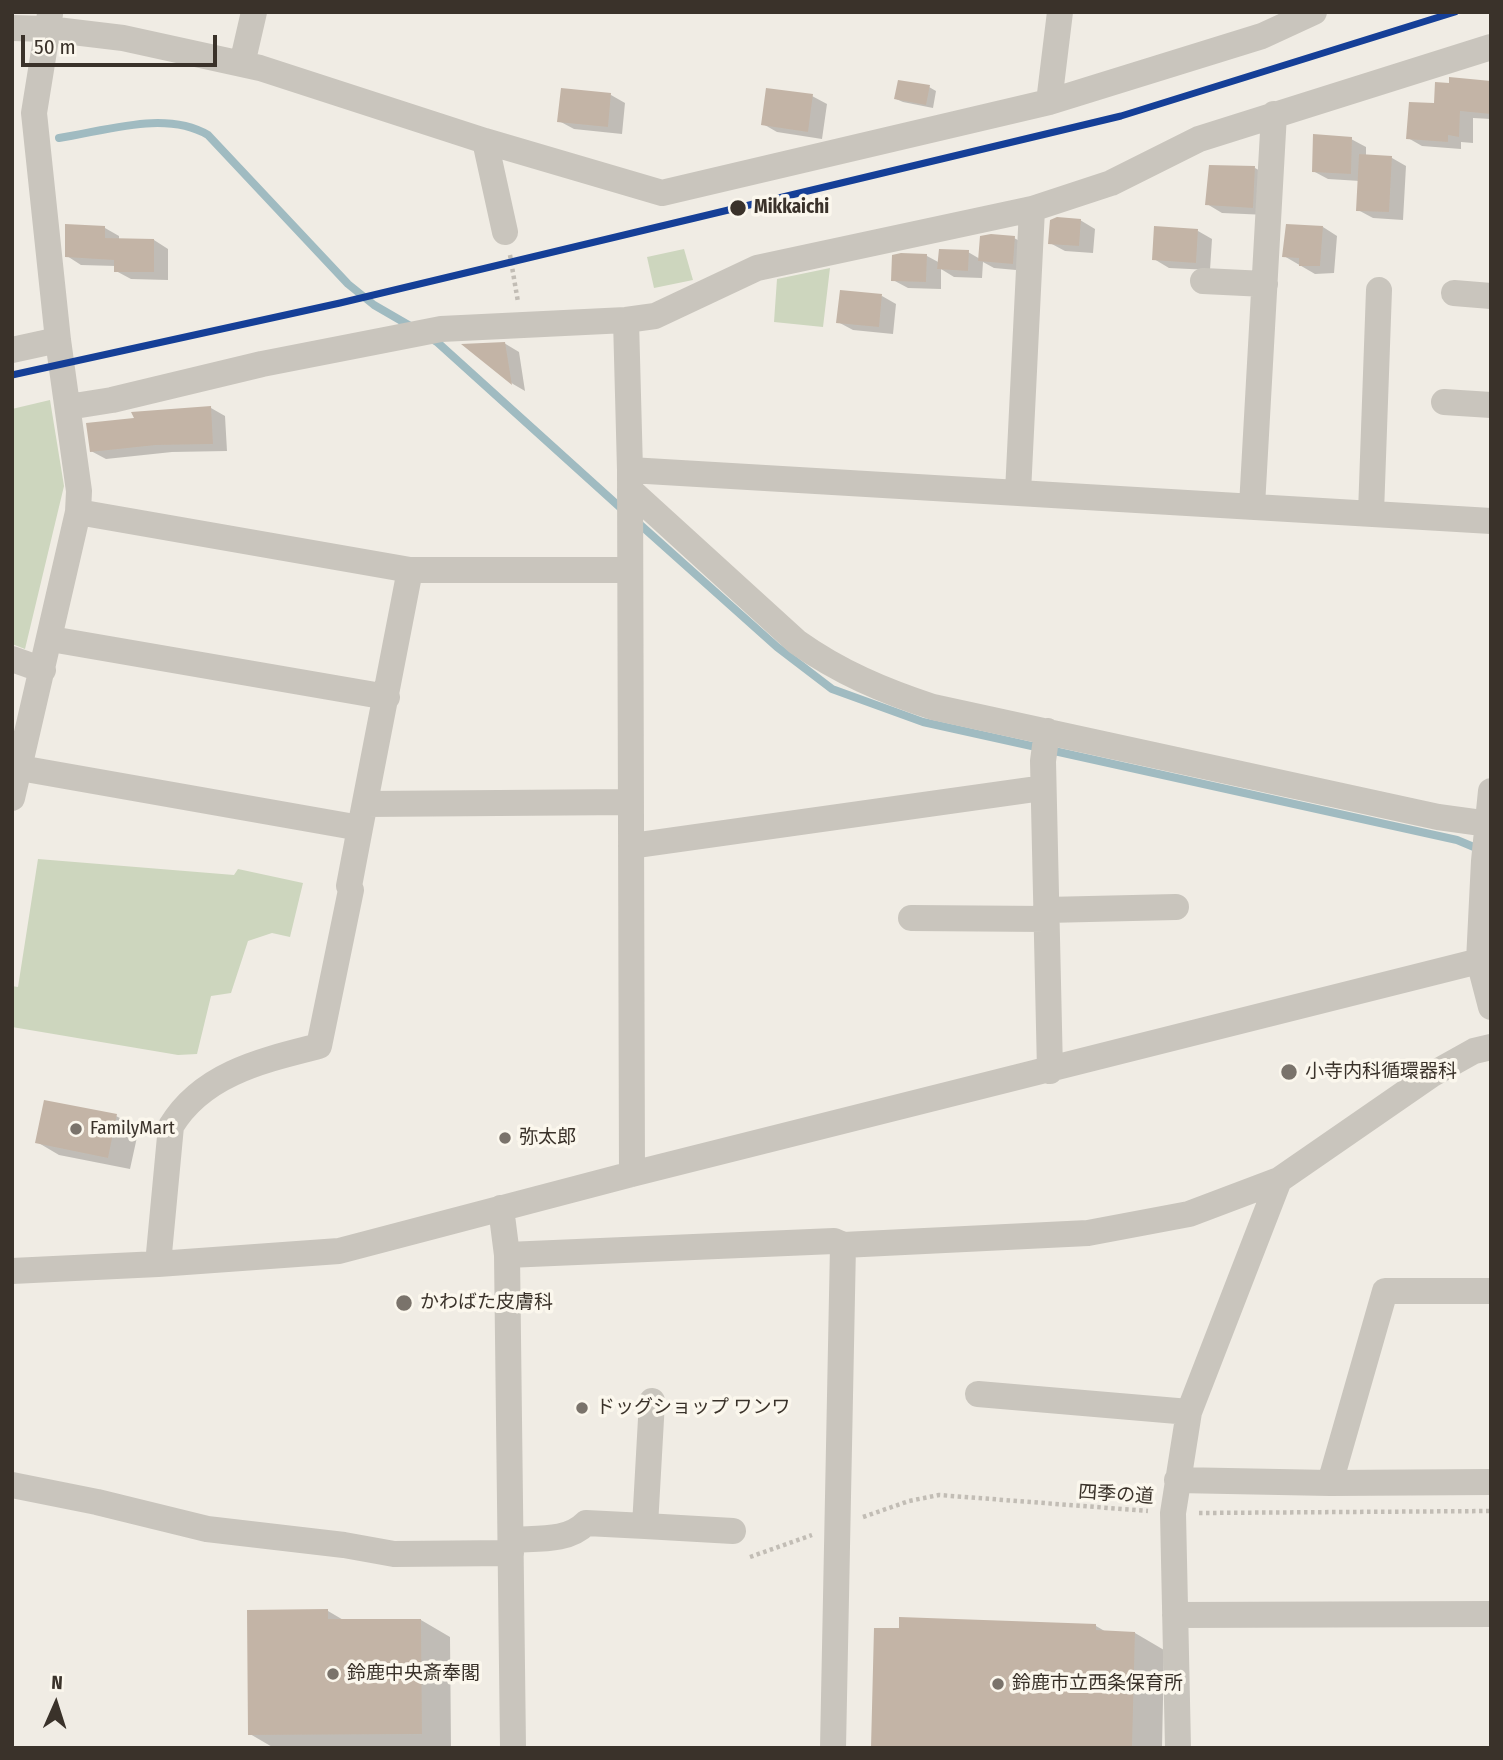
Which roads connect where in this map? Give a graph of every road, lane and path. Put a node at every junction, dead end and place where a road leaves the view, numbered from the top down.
1 (254, 12) edge
2 (1060, 12) edge
3 (1314, 12) edge
4 (50, 21) edge
5 (12, 27) edge
6 (1491, 47) edge
7 (242, 64) junction
8 (1049, 102) junction
9 (34, 113) junction
10 (1274, 114) junction
11 (12, 129) edge
12 (485, 141) junction
13 (1032, 209) junction
14 (505, 232) joint
15 (1203, 281) dead end
16 (1265, 284) junction
17 (1379, 290) dead end
18 (1454, 293) dead end
19 (1491, 296) edge
20 (626, 320) junction
21 (522, 324) junction
22 (58, 340) junction
23 (12, 351) edge
24 (1444, 402) dead end
25 (1491, 405) edge
26 (68, 407) junction
27 (630, 487) junction
28 (1018, 492) junction
29 (1252, 506) junction
30 (78, 512) junction
31 (1371, 513) junction
32 (1491, 521) edge
33 (410, 570) junction
34 (629, 570) junction
35 (51, 639) junction
36 (12, 659) edge
37 (43, 670) junction
38 (387, 697) junction
39 (1047, 731) junction
40 (20, 768) junction
41 (1043, 788) junction
42 (1491, 791) edge
43 (12, 798) edge
44 (631, 802) junction
45 (363, 816) junction
46 (1487, 841) edge
47 (631, 846) junction
48 (1176, 906) dead end
49 (1046, 914) junction
50 (911, 918) dead end
51 (1485, 960) edge
52 (1491, 1007) edge
53 (1491, 1047) edge
54 (1050, 1070) junction
55 (632, 1174) junction
56 (1279, 1180) junction
57 (501, 1208) junction
58 (843, 1245) junction
59 (507, 1255) junction
60 (158, 1264) junction
61 (12, 1271) edge
62 (1491, 1291) edge
63 (978, 1394) dead end
64 (652, 1401) dead end
65 (1189, 1412) junction
66 (1177, 1480) junction
67 (1491, 1482) edge
68 (1330, 1483) junction
69 (12, 1485) edge
70 (1491, 1511) edge
71 (1173, 1513) junction
72 (837, 1525) junction
73 (645, 1526) junction
74 (733, 1531) dead end
75 (511, 1547) junction
76 (750, 1557) dead end
77 (1491, 1614) edge
78 (1175, 1615) junction
79 (513, 1748) edge
80 (833, 1748) edge
81 (1178, 1748) edge

1 - 7 street
2 - 8 street
3 - 8 street
4 - 5 street
4 - 7 street
4 - 9 street
6 - 10 street
7 - 12 street
8 - 12 street
9 - 11 street
9 - 22 street
10 - 13 street
10 - 16 street
12 - 14 street
13 - 20 street
13 - 28 street
14 - 21 path
15 - 16 street
16 - 29 street
17 - 31 street
18 - 19 street
20 - 21 street
20 - 27 street
21 - 26 street
22 - 23 street
22 - 26 street
24 - 25 street
26 - 30 street
27 - 28 street
27 - 34 street
27 - 39 street
28 - 29 street
29 - 31 street
30 - 33 street
30 - 35 street
31 - 32 street
33 - 34 street
33 - 38 street
34 - 44 street
35 - 37 street
35 - 38 street
36 - 37 street
37 - 40 street
38 - 45 street
39 - 41 street
39 - 46 street
40 - 43 street
40 - 45 street
41 - 47 street
41 - 49 street
42 - 46 street
44 - 45 street
44 - 47 street
45 - 60 street
46 - 51 street
47 - 55 street
48 - 49 street
49 - 50 street
49 - 54 street
51 - 52 street
51 - 54 street
53 - 56 street
54 - 55 street
55 - 57 street
56 - 58 street
56 - 65 street
57 - 59 street
57 - 60 street
58 - 59 street
58 - 72 street
59 - 75 street
60 - 61 street
62 - 68 street
63 - 65 street
64 - 73 street
65 - 66 street
66 - 68 street
66 - 71 street
67 - 68 street
69 - 75 street
70 - 71 path, 四季の道
71 - 72 path, 四季の道
71 - 78 street
72 - 76 path, 四季の道
72 - 80 street
73 - 74 street
73 - 75 street
75 - 79 street
77 - 78 street
78 - 81 street

